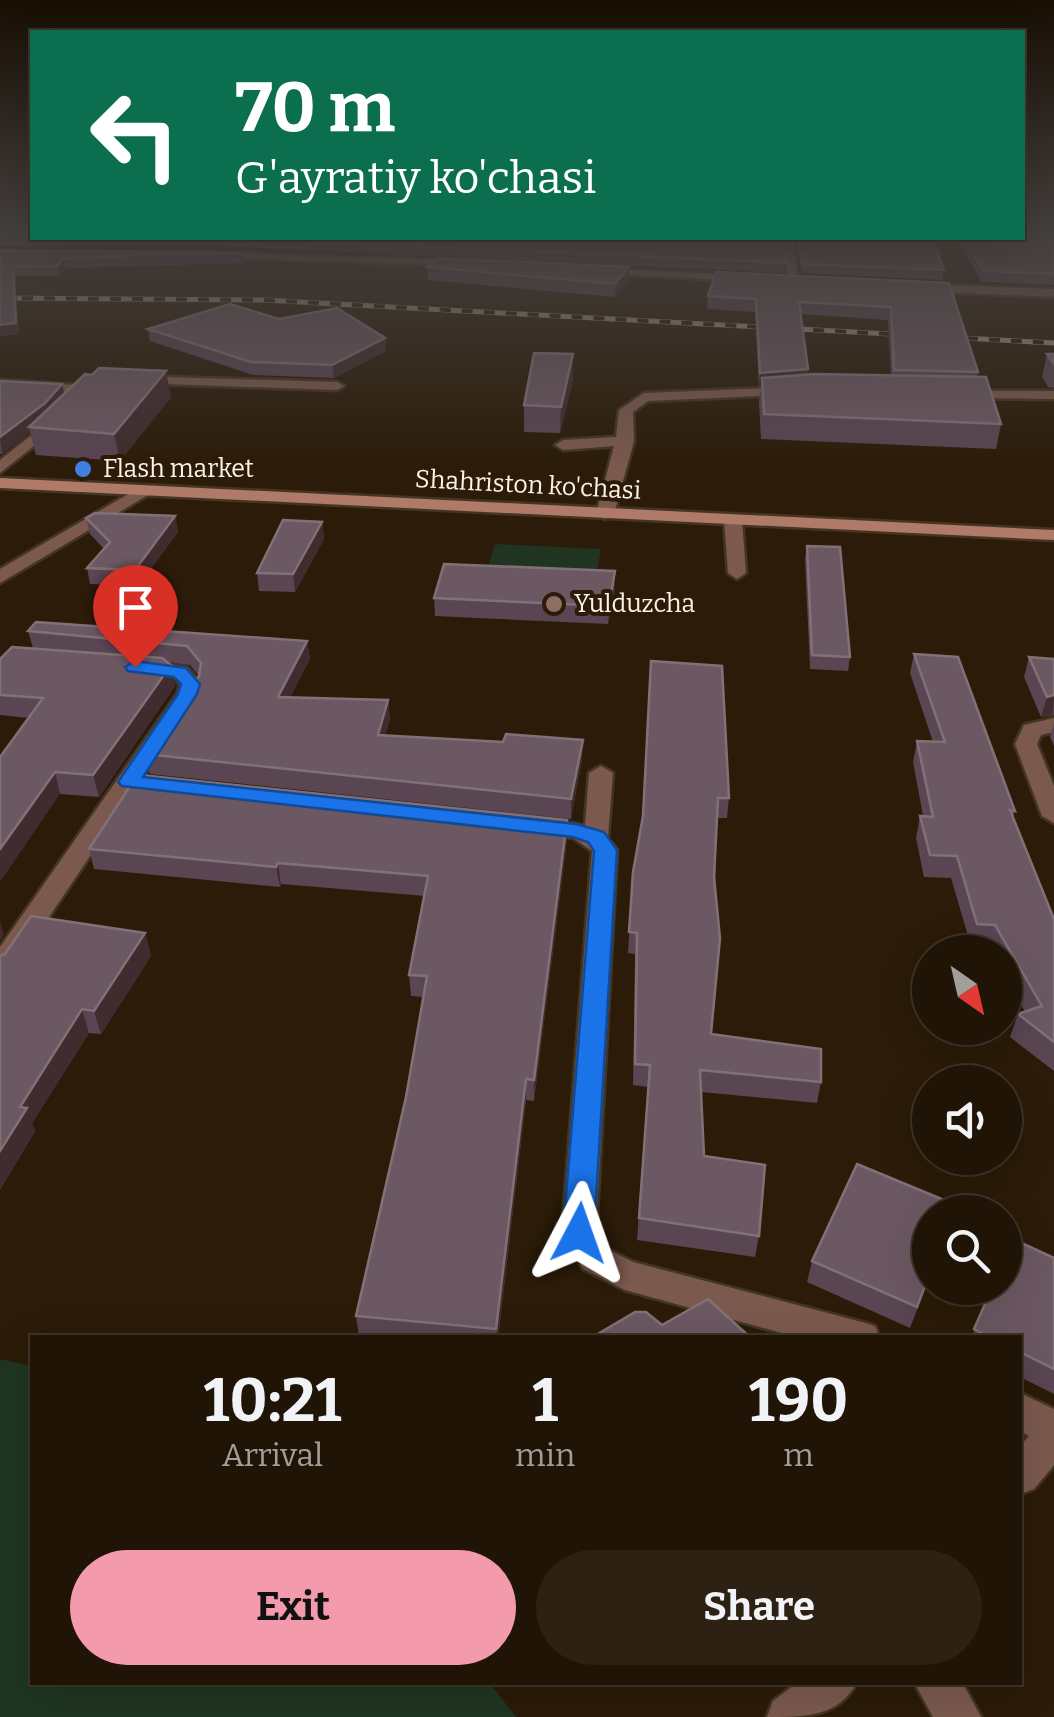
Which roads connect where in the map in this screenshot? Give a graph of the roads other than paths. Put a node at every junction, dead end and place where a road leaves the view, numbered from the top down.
1 (106, 378) edge
2 (125, 379) edge
3 (0, 384) edge
4 (337, 386) dead end
5 (90, 390) junction
6 (812, 390) edge
7 (940, 393) edge
8 (1054, 395) edge
9 (626, 441) junction
10 (564, 445) dead end
11 (0, 468) edge
12 (0, 484) edge
13 (142, 490) junction
14 (605, 514) junction
15 (733, 520) junction
16 (1054, 535) edge
17 (737, 573) dead end
18 (0, 577) edge
19 (112, 665) edge
20 (1043, 728) edge
21 (602, 774) dead end
22 (129, 782) junction
23 (168, 786) edge
24 (1054, 816) edge
25 (498, 822) edge
26 (596, 837) junction
27 (0, 968) edge
28 (851, 1335) edge
29 (1022, 1412) edge
30 (1054, 1433) edge
31 (1022, 1473) edge
32 (831, 1685) edge
33 (938, 1685) edge
34 (790, 1717) edge
35 (959, 1717) edge

1 - 5 street
2 - 4 street
3 - 5 street
5 - 11 street
6 - 9 street
7 - 8 street
9 - 10 street
9 - 14 street
12 - 13 main road, Shahriston ko'chasi
13 - 14 main road, Shahriston ko'chasi
13 - 18 street
14 - 15 main road, Shahriston ko'chasi
15 - 16 main road, Shahriston ko'chasi
15 - 17 street
19 - 22 street
20 - 24 street
21 - 26 street
22 - 23 street
22 - 27 street
25 - 26 street
26 - 28 street
29 - 30 street
30 - 31 street
32 - 34 street
33 - 35 street

